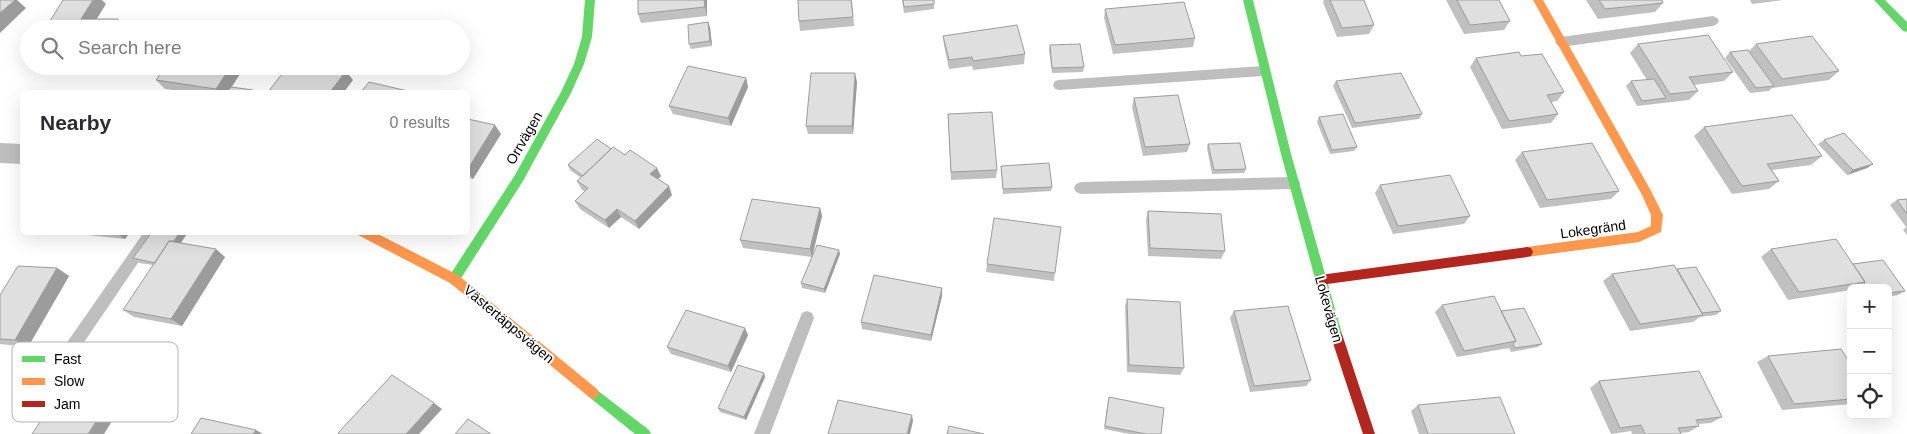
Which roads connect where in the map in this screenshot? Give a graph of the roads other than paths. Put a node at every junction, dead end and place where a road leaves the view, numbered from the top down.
1 (590, 0) edge
2 (1248, 0) edge
3 (1538, 0) edge
4 (1879, 0) edge
5 (1713, 21) dead end
6 (1907, 28) edge
7 (1562, 42) junction
8 (1263, 70) junction
9 (1059, 85) dead end
10 (0, 154) edge
11 (20, 154) edge
12 (1293, 183) junction
13 (1081, 188) dead end
14 (150, 235) edge
15 (368, 235) edge
16 (454, 279) junction
17 (1320, 280) junction
18 (807, 318) dead end
19 (76, 342) edge
20 (645, 434) edge
21 (762, 434) edge
22 (1369, 434) edge

1 - 16 street, Orrvägen
2 - 8 street, Lokevägen
3 - 7 street, Lokegränd
4 - 6 street
5 - 7 lane
7 - 17 street, Lokegränd
8 - 9 lane
8 - 12 street, Lokevägen
10 - 11 street
12 - 13 lane
12 - 17 street, Lokevägen
14 - 19 lane
15 - 16 street, Västertäppsvägen
16 - 20 street, Västertäppsvägen
17 - 22 street, Lokevägen
18 - 21 lane

